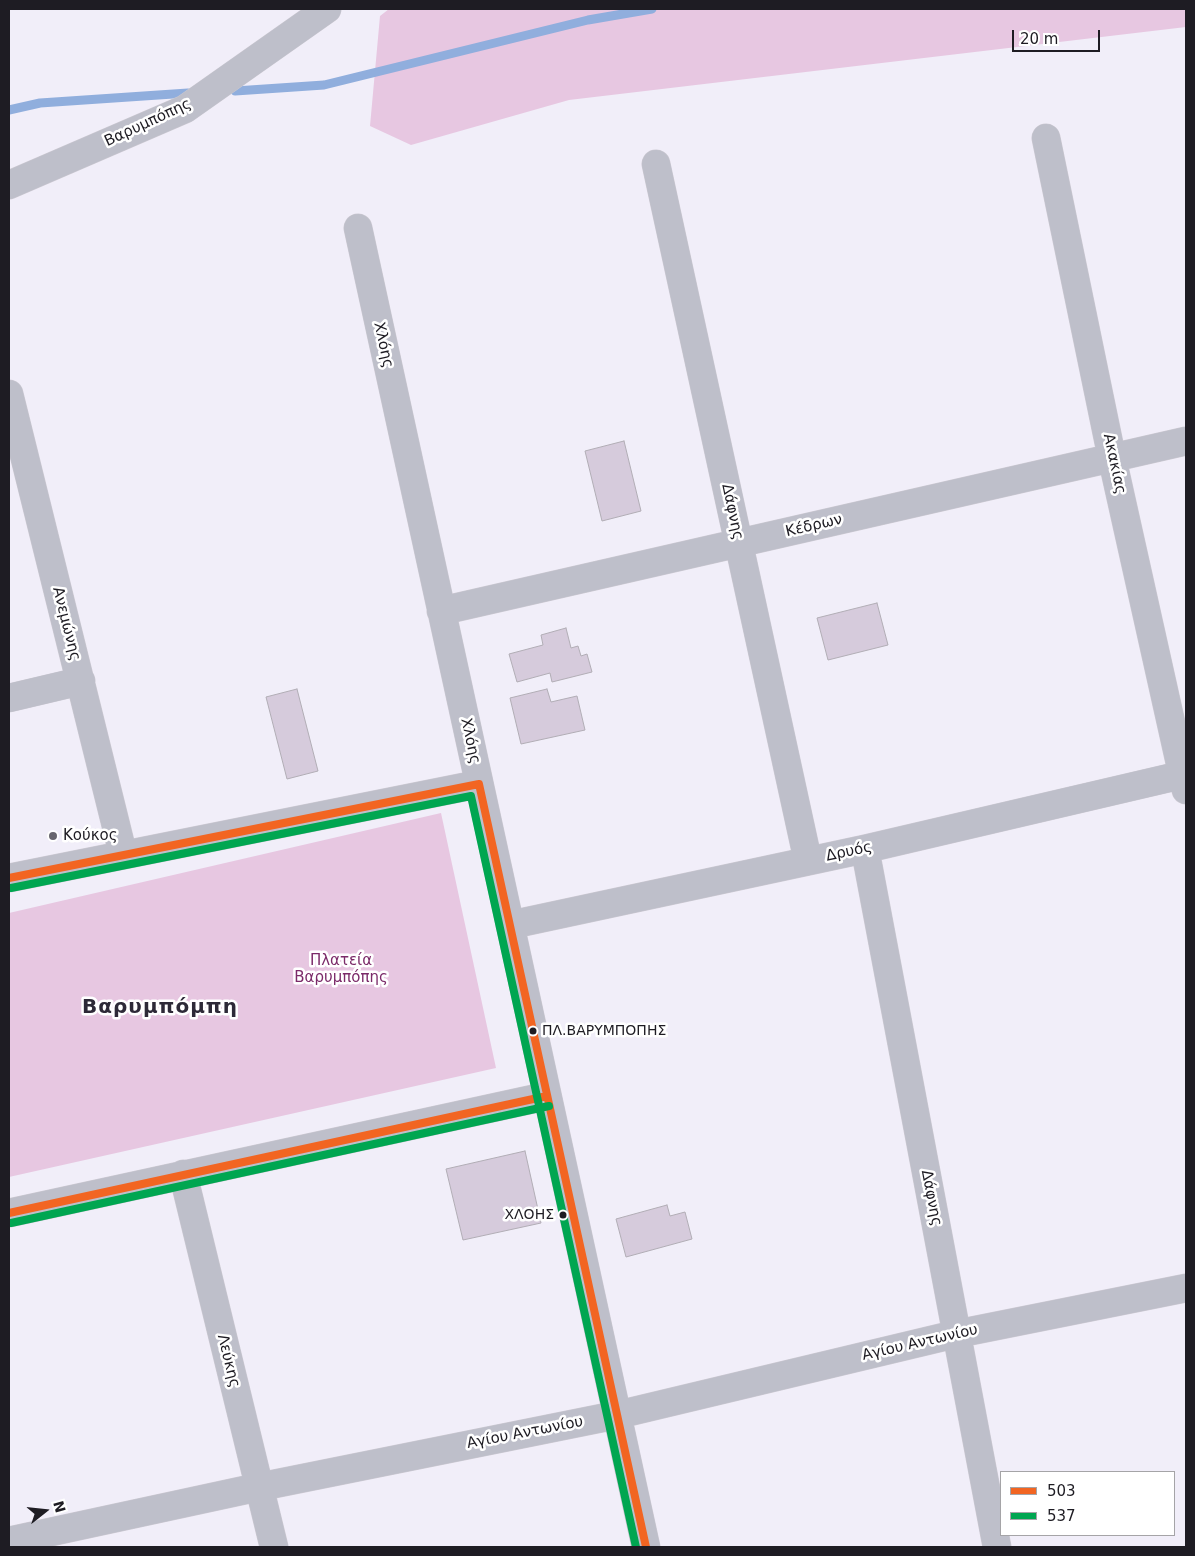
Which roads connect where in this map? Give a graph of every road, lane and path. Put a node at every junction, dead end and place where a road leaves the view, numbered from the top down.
1 (327, 9) edge
2 (1046, 138) dead end
3 (656, 164) dead end
4 (9, 185) edge
5 (358, 228) dead end
6 (9, 394) edge
7 (1186, 441) edge
8 (1112, 458) junction
9 (739, 543) junction
10 (441, 611) junction
11 (81, 681) junction
12 (9, 698) edge
13 (1185, 780) edge
14 (479, 784) junction
15 (865, 848) junction
16 (123, 854) junction
17 (808, 861) junction
18 (9, 878) edge
19 (510, 925) junction
20 (547, 1096) junction
21 (182, 1174) junction
22 (9, 1213) edge
23 (1186, 1288) edge
24 (956, 1334) junction
25 (617, 1415) junction
26 (259, 1487) junction
27 (9, 1541) edge
28 (274, 1547) edge
29 (646, 1547) edge
30 (997, 1547) edge

1 - 4 street, Βαρυμπόπης
2 - 8 street, Ακακίας
3 - 9 street, Δάφνης
5 - 10 street, Χλόης
6 - 11 street, Ανεμώνης
7 - 8 street, Κέδρων
8 - 9 street, Κέδρων
8 - 13 street, Ακακίας
9 - 10 street, Κέδρων
9 - 17 street, Δάφνης
10 - 14 street, Χλόης
11 - 12 street
11 - 16 street, Ανεμώνης
13 - 15 street, Δρυός
14 - 16 street
14 - 19 street, Χλόης
15 - 17 street, Δρυός
15 - 24 street, Δάφνης
16 - 18 street
17 - 19 street, Δρυός
19 - 20 street, Χλόης
20 - 21 street
20 - 25 street, Χλόης
21 - 22 street
21 - 26 street, Λεύκης
23 - 24 street, Αγίου Αντωνίου
24 - 25 street, Αγίου Αντωνίου
24 - 30 street, Δάφνης
25 - 26 street, Αγίου Αντωνίου
25 - 29 street, Χλόης
26 - 27 street, Αγίου Αντωνίου
26 - 28 street, Λεύκης

